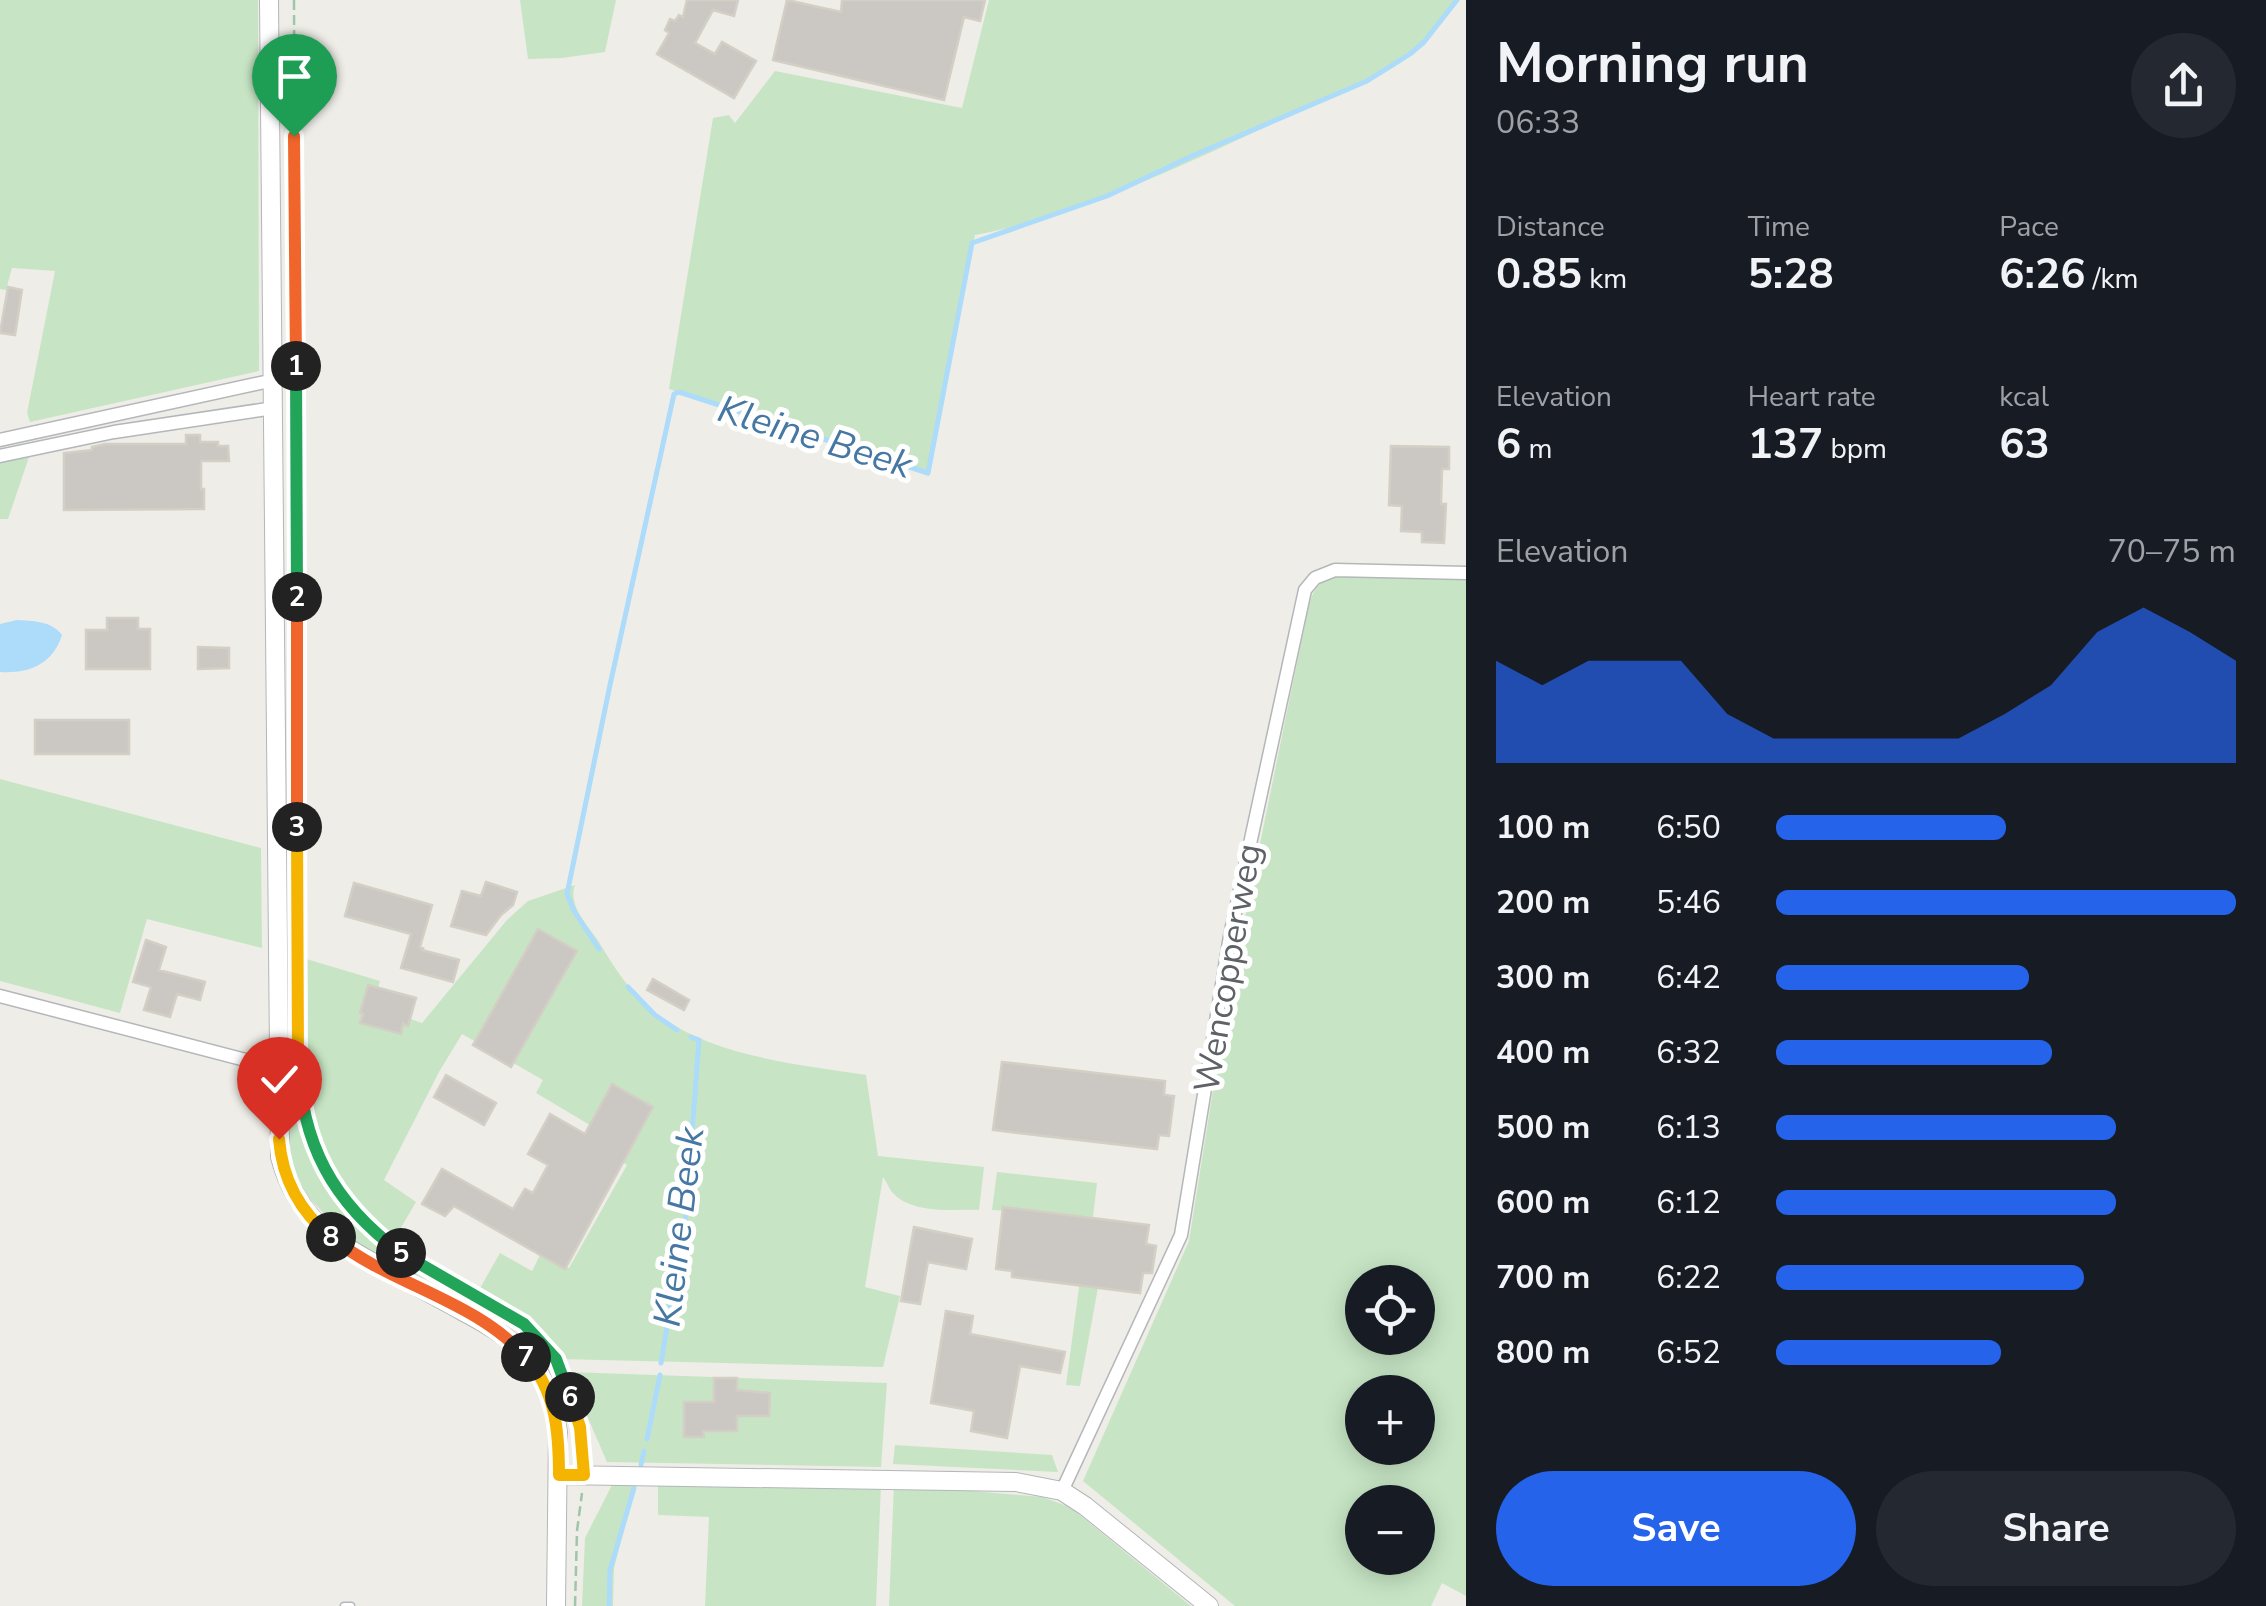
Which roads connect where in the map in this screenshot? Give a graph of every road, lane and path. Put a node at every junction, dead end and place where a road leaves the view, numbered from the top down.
1 (269, 0) edge
2 (294, 0) edge
3 (274, 380) junction
4 (274, 408) junction
5 (0, 440) edge
6 (0, 456) edge
7 (1466, 573) edge
8 (0, 996) edge
9 (278, 1063) junction
10 (559, 1475) junction
11 (584, 1475) junction
12 (1062, 1492) junction
13 (556, 1606) edge
14 (576, 1606) edge
15 (1209, 1606) edge

1 - 3 main road
2 - 11 path
3 - 4 main road
3 - 5 street
4 - 6 street
4 - 9 main road
7 - 12 street, Wencopperweg
8 - 9 street
9 - 10 main road
10 - 11 main road
10 - 13 main road
11 - 12 main road
11 - 14 path
12 - 15 main road

